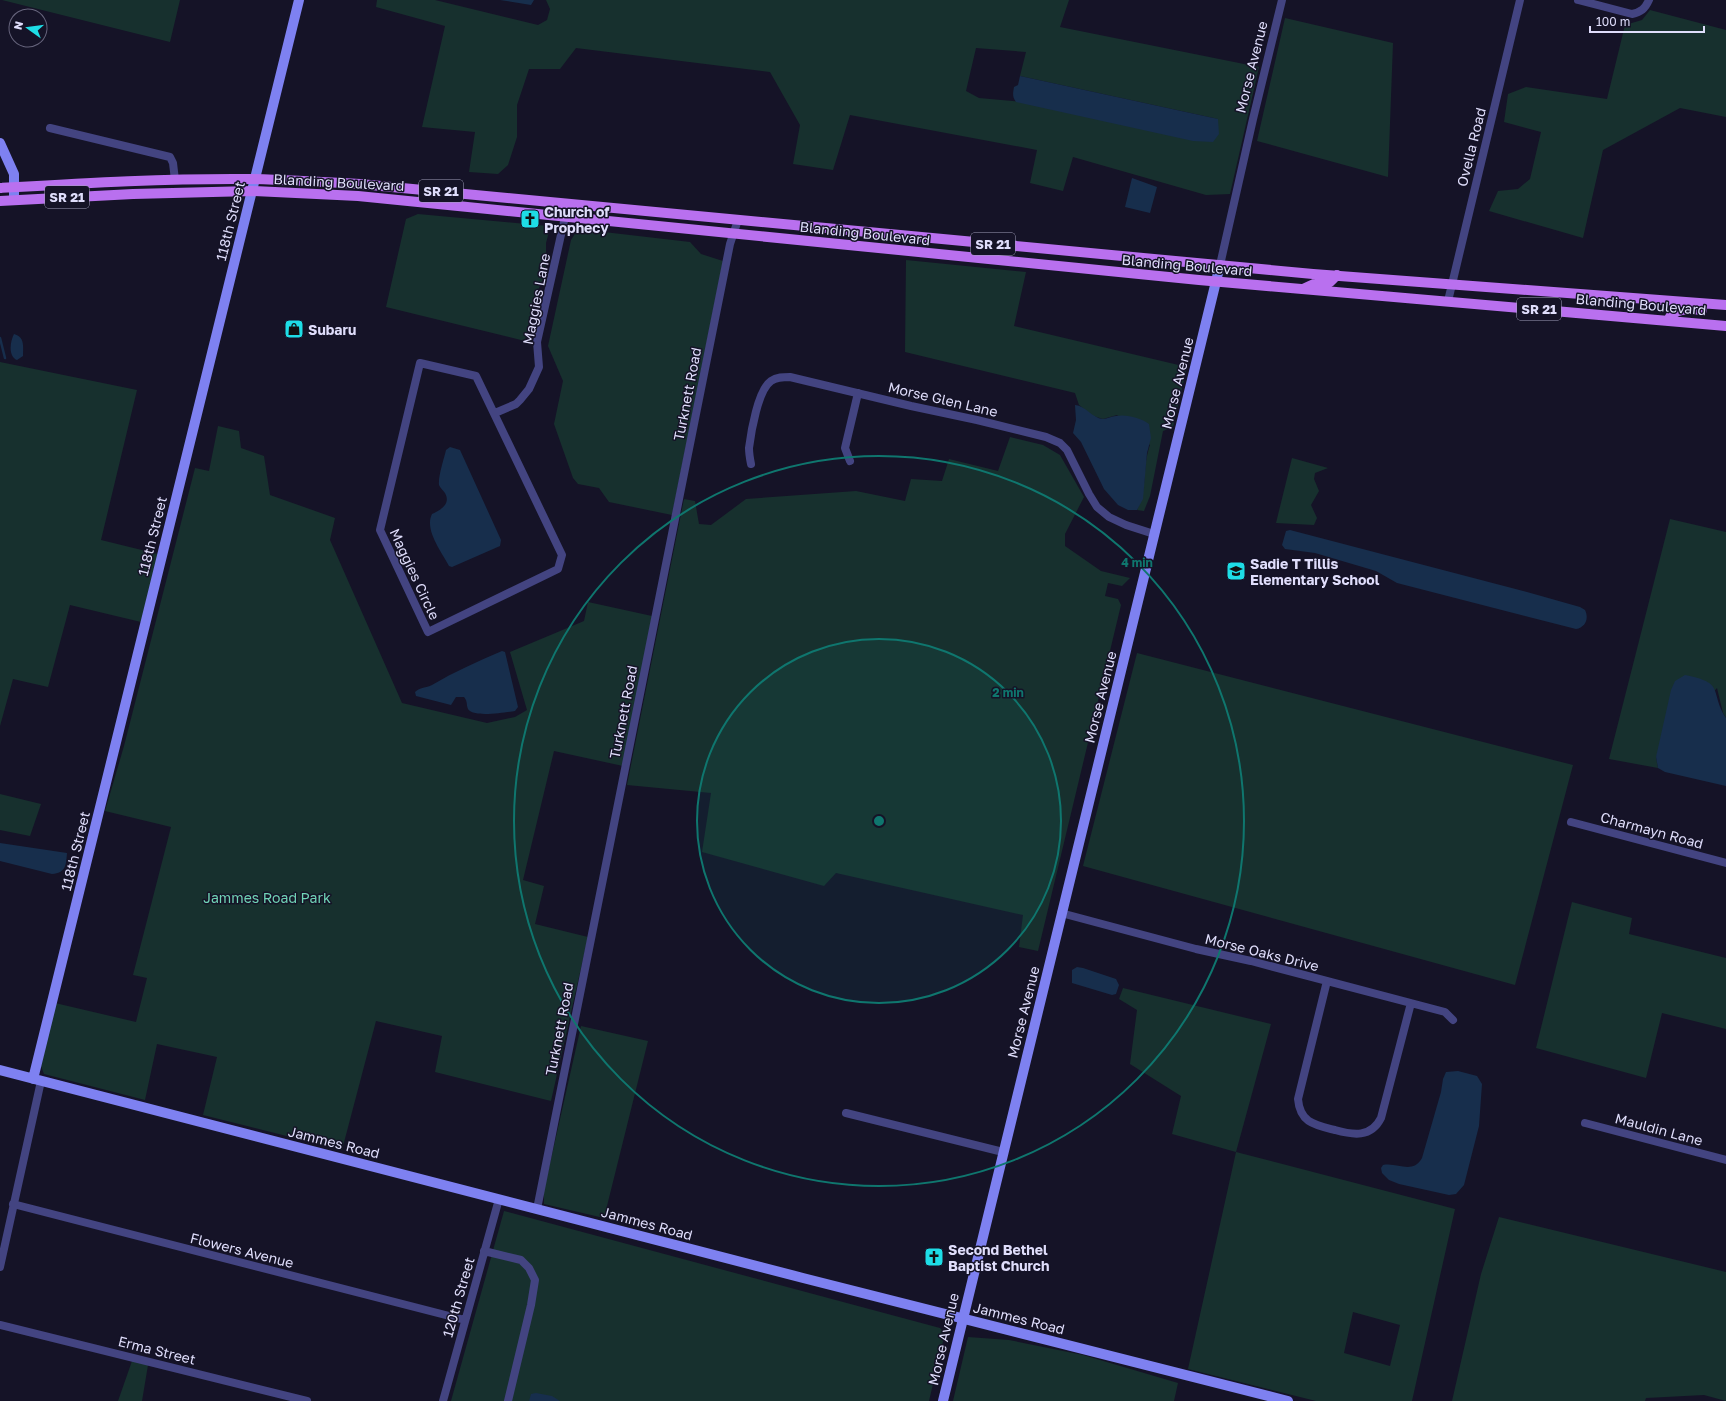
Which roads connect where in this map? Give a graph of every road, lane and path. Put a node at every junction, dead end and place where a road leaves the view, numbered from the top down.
1 (299, 0) edge
2 (1282, 0) edge
3 (1520, 0) edge
4 (1578, 0) edge
5 (1649, 0) edge
6 (50, 128) dead end
7 (0, 143) edge
8 (254, 179) junction
9 (174, 180) junction
10 (133, 181) junction
11 (15, 187) junction
12 (0, 188) edge
13 (414, 188) junction
14 (252, 191) junction
15 (133, 194) junction
16 (14, 200) junction
17 (0, 201) edge
18 (414, 201) junction
19 (573, 203) junction
20 (605, 207) junction
21 (534, 213) junction
22 (565, 217) junction
23 (738, 220) junction
24 (733, 233) junction
25 (897, 234) junction
26 (1058, 250) junction
27 (895, 251) junction
28 (1220, 265) junction
29 (1056, 266) junction
30 (1337, 275) junction
31 (1216, 281) junction
32 (1452, 284) junction
33 (1302, 290) junction
34 (1448, 301) junction
35 (1726, 305) edge
36 (1726, 312) edge
37 (1668, 321) junction
38 (1726, 326) edge
39 (858, 393) junction
40 (495, 413) junction
41 (850, 461) dead end
42 (751, 464) dead end
43 (1154, 534) junction
44 (1571, 822) dead end
45 (1726, 863) edge
46 (1061, 913) junction
47 (1327, 981) junction
48 (1411, 1003) junction
49 (1453, 1020) dead end
50 (0, 1070) edge
51 (37, 1080) junction
52 (846, 1113) dead end
53 (1585, 1123) dead end
54 (1004, 1152) junction
55 (1726, 1160) edge
56 (499, 1199) junction
57 (13, 1204) junction
58 (536, 1209) junction
59 (484, 1251) junction
60 (0, 1266) edge
61 (962, 1318) junction
62 (465, 1320) junction
63 (0, 1324) edge
64 (307, 1401) edge
65 (443, 1401) edge
66 (508, 1401) edge
67 (943, 1401) edge
68 (1288, 1401) edge

1 - 8 street, 118th Street
2 - 28 street, Morse Avenue
3 - 32 street, Ovella Road
4 - 5 street
6 - 9 street
7 - 11 street
8 - 9 main road, Blanding Boulevard / SR 21
8 - 13 main road, Blanding Boulevard / SR 21
8 - 14 street, 118th Street
9 - 10 main road, Blanding Boulevard / SR 21
10 - 11 main road, Blanding Boulevard / SR 21
10 - 15 street
11 - 12 main road, Blanding Boulevard / SR 21
11 - 16 street
13 - 18 street
13 - 19 main road, Blanding Boulevard / SR 21
14 - 15 main road, Blanding Boulevard / SR 21
14 - 18 main road, Blanding Boulevard / SR 21
14 - 51 street, 118th Street
15 - 16 main road, Blanding Boulevard / SR 21
16 - 17 main road, Blanding Boulevard / SR 21
18 - 21 main road, Blanding Boulevard / SR 21
19 - 20 main road, Blanding Boulevard / SR 21
19 - 21 main road
20 - 22 main road
20 - 23 main road, Blanding Boulevard / SR 21
21 - 22 main road, Blanding Boulevard / SR 21
22 - 24 main road, Blanding Boulevard / SR 21
22 - 40 street, Maggies Lane
23 - 24 street, Turknett Road
23 - 25 main road, Blanding Boulevard / SR 21
24 - 27 main road, Blanding Boulevard / SR 21
24 - 58 street, Turknett Road
25 - 26 main road, Blanding Boulevard / SR 21
25 - 27 main road
26 - 28 main road, Blanding Boulevard / SR 21
26 - 29 main road
27 - 29 main road, Blanding Boulevard / SR 21
28 - 30 main road, Blanding Boulevard / SR 21
28 - 31 street, Morse Avenue
29 - 31 main road, Blanding Boulevard / SR 21
30 - 32 main road, Blanding Boulevard / SR 21
30 - 33 main road
31 - 33 main road, Blanding Boulevard / SR 21
31 - 43 street, Morse Avenue
32 - 34 street, Ovella Road
32 - 35 main road, Blanding Boulevard / SR 21
33 - 34 main road, Blanding Boulevard / SR 21
34 - 37 main road, Blanding Boulevard / SR 21
36 - 37 main road
37 - 38 main road, Blanding Boulevard / SR 21
39 - 41 street
39 - 42 street, Morse Glen Lane
39 - 43 street, Morse Glen Lane
40 - 40 street, Maggies Circle
43 - 46 street, Morse Avenue
44 - 45 street, Charmayn Road
46 - 47 street, Morse Oaks Drive
46 - 54 street, Morse Avenue
47 - 48 street, Morse Oaks Drive
47 - 48 street
48 - 49 street, Morse Oaks Drive
50 - 51 street, Jammes Road
51 - 56 street, Jammes Road
51 - 57 street, 118th Street
52 - 54 street
53 - 55 street, Mauldin Lane
54 - 61 street, Morse Avenue
56 - 58 street, Jammes Road
56 - 59 street, 120th Street
57 - 60 street, 118th Street
57 - 62 street, Flowers Avenue
58 - 61 street, Jammes Road
59 - 62 street, 120th Street
59 - 66 street
61 - 67 street, Morse Avenue
61 - 68 street, Jammes Road
62 - 65 street, 120th Street
63 - 64 street, Erma Street

